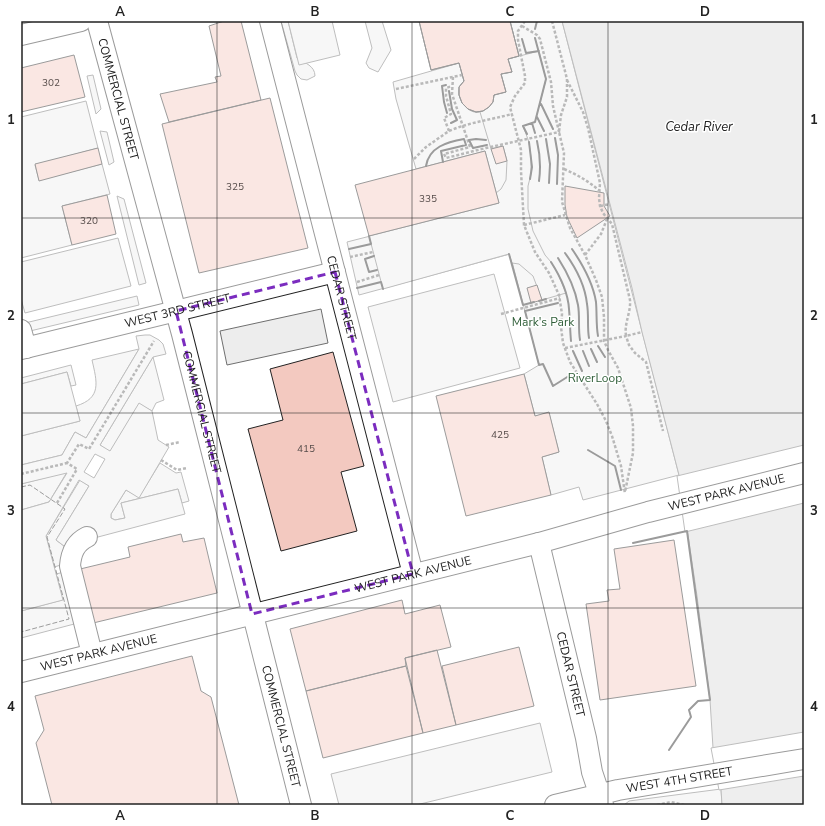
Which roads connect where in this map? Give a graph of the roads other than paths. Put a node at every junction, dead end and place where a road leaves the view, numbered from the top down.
1 (80, 21) edge
2 (97, 21) edge
3 (270, 21) edge
4 (21, 35) edge
5 (340, 265) junction
6 (176, 311) junction
7 (23, 342) edge
8 (804, 473) edge
9 (87, 537) dead end
10 (539, 543) junction
11 (413, 574) junction
12 (252, 614) junction
13 (92, 654) junction
14 (21, 672) edge
15 (804, 759) edge
16 (601, 799) edge
17 (301, 805) edge
18 (555, 805) edge

1 - 4 street
2 - 6 street, COMMERCIAL STREET
3 - 5 street, CEDAR STREET
5 - 6 street, WEST 3RD STREET
5 - 11 street, CEDAR STREET
6 - 7 street, WEST 3RD STREET
6 - 12 street, COMMERCIAL STREET
8 - 10 street, WEST PARK AVENUE
9 - 13 street
10 - 11 street, WEST PARK AVENUE
10 - 16 street, CEDAR STREET
11 - 12 street, WEST PARK AVENUE
12 - 13 street, WEST PARK AVENUE
12 - 17 street, COMMERCIAL STREET
13 - 14 street, WEST PARK AVENUE
15 - 16 street, WEST 4TH STREET
16 - 18 street, WEST 4TH STREET

